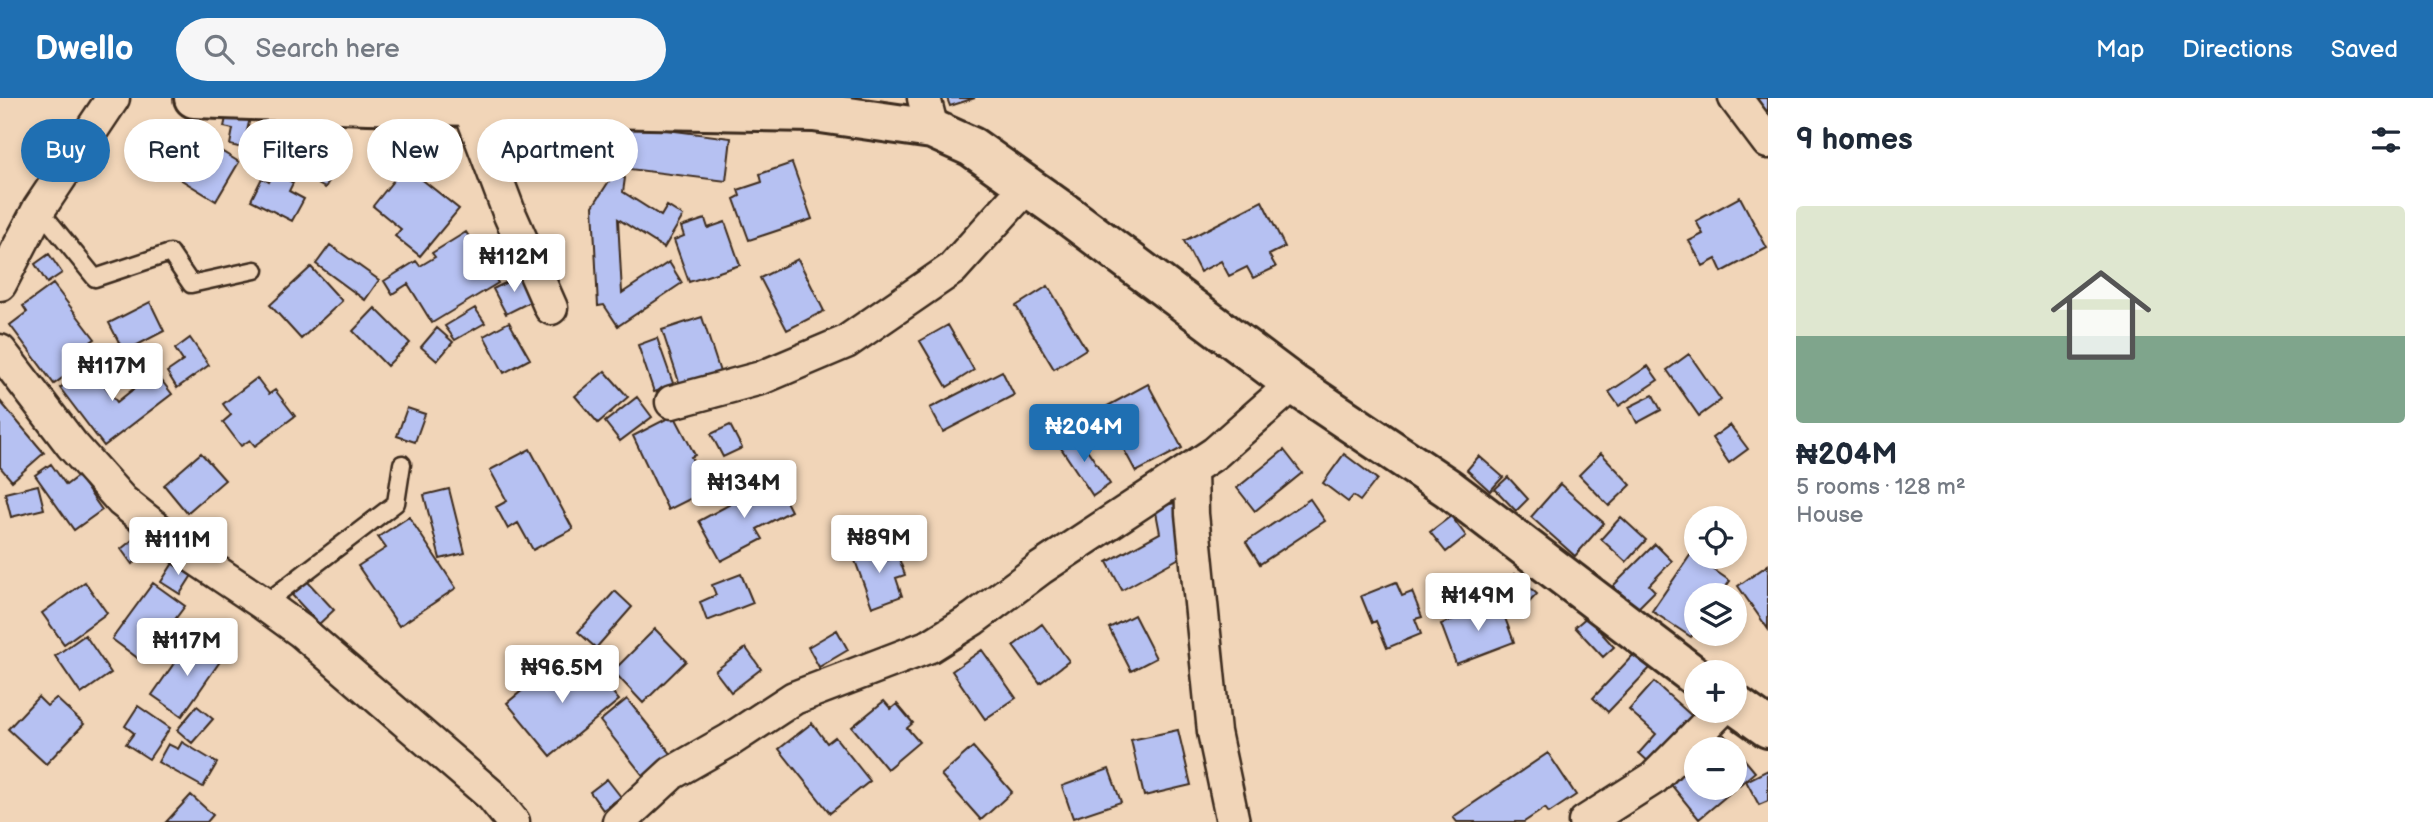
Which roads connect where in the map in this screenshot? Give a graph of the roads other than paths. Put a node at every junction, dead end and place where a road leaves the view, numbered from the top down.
1 (113, 98) edge
2 (194, 98) edge
3 (1735, 98) edge
4 (369, 101) edge
5 (470, 106) junction
6 (928, 114) edge
7 (1768, 142) edge
8 (1027, 186) junction
9 (38, 209) junction
10 (255, 270) dead end
11 (0, 284) edge
12 (551, 308) dead end
13 (0, 351) edge
14 (1293, 384) junction
15 (672, 402) dead end
16 (402, 464) dead end
17 (1191, 470) junction
18 (264, 604) junction
19 (1684, 668) edge
20 (1747, 713) edge
21 (1708, 723) edge
22 (1768, 728) edge
23 (513, 822) edge
24 (619, 822) edge
25 (1233, 822) edge
26 (1585, 822) edge

1 - 9 street
2 - 4 street
3 - 7 street
4 - 5 street
5 - 6 street
5 - 12 street
6 - 8 street
8 - 14 street
8 - 15 street
9 - 10 lane
9 - 11 street
13 - 18 street
14 - 17 street
14 - 19 street
16 - 18 lane
17 - 24 street
17 - 25 street
18 - 23 street
20 - 22 street
21 - 26 street

